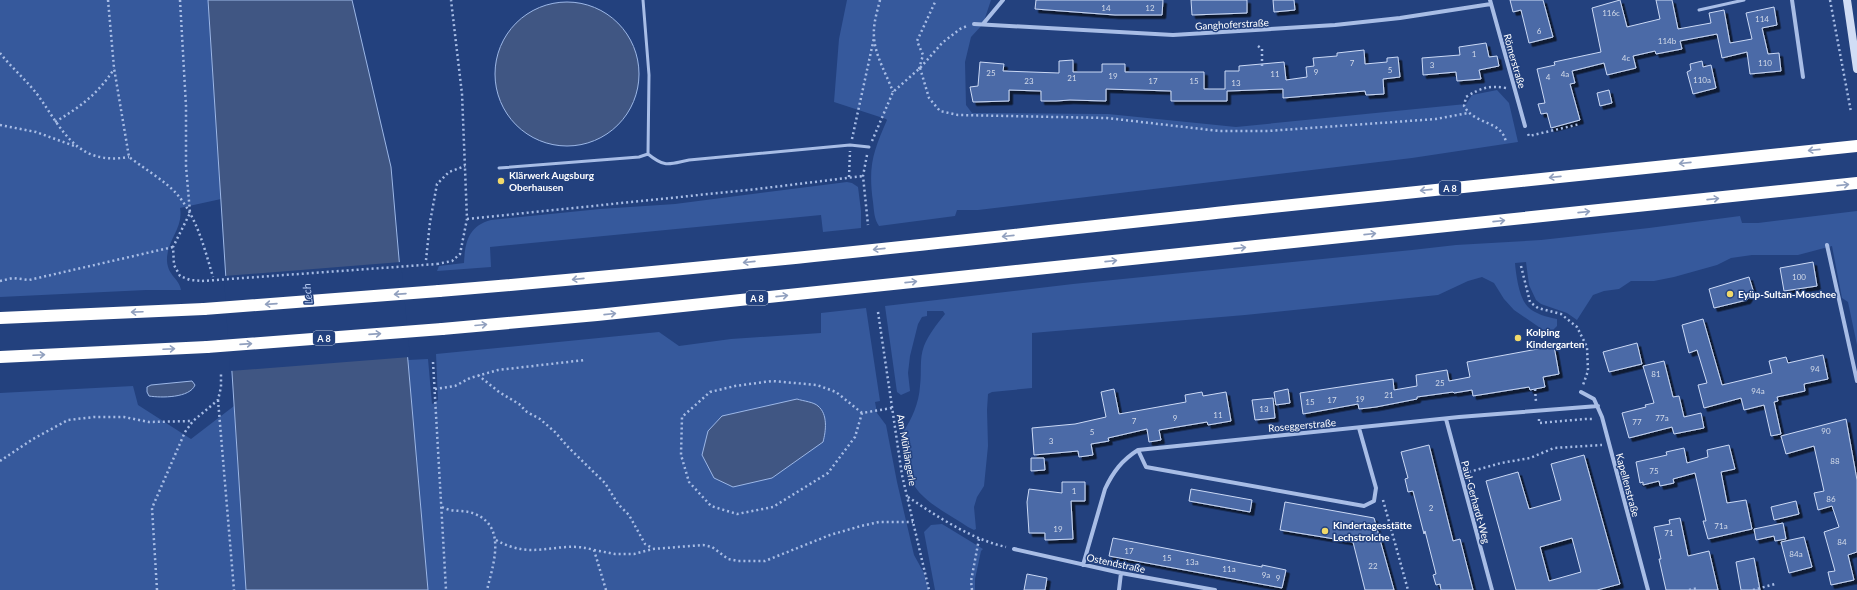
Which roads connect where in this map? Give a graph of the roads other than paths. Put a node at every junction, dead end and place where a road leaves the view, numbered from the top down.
1 (643, 0) edge
2 (1003, 0) edge
3 (1744, 0) edge
4 (1792, 0) edge
5 (1847, 0) edge
6 (1490, 2) edge
7 (1699, 10) dead end
8 (974, 24) road end
9 (983, 24) junction
10 (1857, 69) edge
11 (1803, 78) dead end
12 (1525, 126) road end
13 (1856, 146) edge
14 (869, 147) road end
15 (648, 154) junction
16 (499, 168) dead end
17 (1857, 183) edge
18 (1827, 245) dead end
19 (0, 318) edge
20 (0, 357) edge
21 (1857, 381) edge
22 (1581, 392) road end
23 (1598, 406) junction
24 (1446, 419) junction
25 (1359, 428) junction
26 (1138, 450) junction
27 (1014, 549) road end
28 (1083, 565) junction
29 (1121, 573) junction
30 (1119, 590) edge
31 (1215, 590) edge
32 (1492, 590) edge
33 (1648, 590) edge

1 - 15 lane
2 - 9 street
3 - 7 lane
4 - 11 street
5 - 10 main road
6 - 9 street, Ganghoferstraße
6 - 12 street, Römerstraße
8 - 9 street, Ganghoferstraße
13 -> 19 highway, A 8, bridge
14 - 15 lane
15 - 16 lane
20 -> 17 highway, A 8, bridge
18 - 21 street
22 - 23 street
23 - 24 street, Roseggerstraße
23 - 33 street, Kapellenstraße
24 - 25 street, Roseggerstraße
24 - 32 street, Paul-Gerhardt-Weg
25 - 26 street, Roseggerstraße
25 - 26 street
26 - 28 street
27 - 28 street, Ostendstraße
28 - 29 street, Ostendstraße
29 - 30 street
29 - 31 street, Ostendstraße

